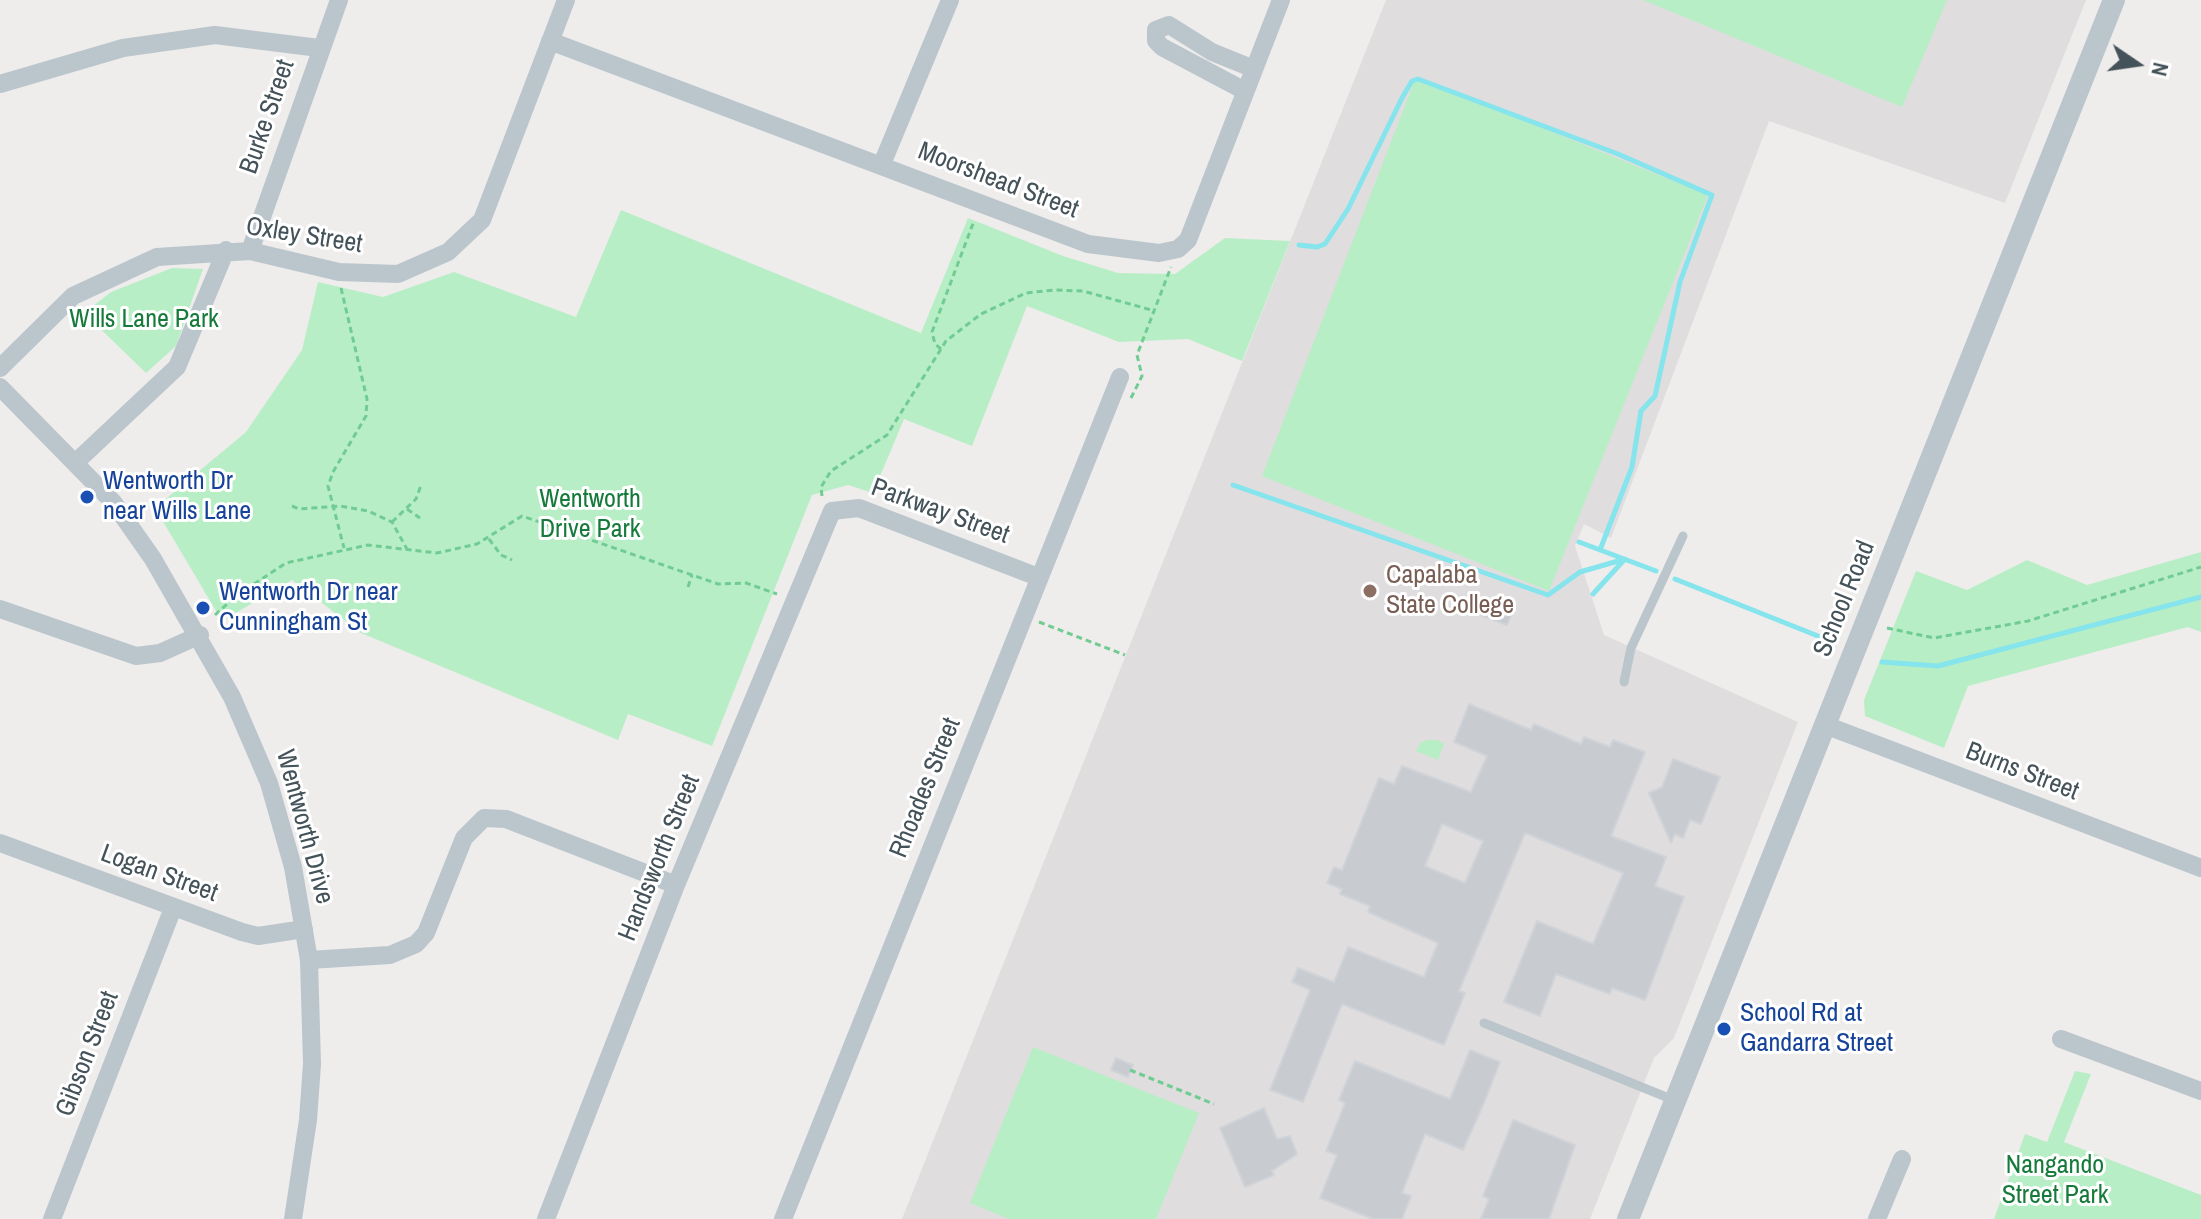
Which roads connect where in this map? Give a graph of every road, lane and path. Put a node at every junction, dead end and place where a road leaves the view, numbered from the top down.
1 (339, 0) edge
2 (566, 0) edge
3 (950, 0) edge
4 (1281, 0) edge
5 (2114, 0) edge
6 (550, 41) junction
7 (319, 48) junction
8 (1254, 69) junction
9 (0, 84) edge
10 (1245, 91) junction
11 (882, 164) junction
12 (979, 202) junction
13 (226, 250) junction
14 (250, 251) junction
15 (339, 272) junction
16 (1155, 311) dead end
17 (941, 349) junction
18 (0, 368) edge
19 (1120, 377) dead end
20 (0, 387) edge
21 (76, 462) junction
22 (421, 485) dead end
23 (822, 497) dead end
24 (292, 506) dead end
25 (333, 506) junction
26 (407, 509) junction
27 (420, 518) dead end
28 (826, 518) joint
29 (392, 522) junction
30 (1683, 536) dead end
31 (489, 539) junction
32 (344, 548) junction
33 (408, 551) junction
34 (512, 560) dead end
35 (2201, 567) edge
36 (692, 575) junction
37 (1038, 577) junction
38 (688, 587) dead end
39 (777, 594) dead end
40 (0, 609) edge
41 (215, 615) dead end
42 (1037, 621) dead end
43 (1887, 628) dead end
44 (200, 635) junction
45 (1125, 655) dead end
46 (1624, 682) dead end
47 (1825, 725) junction
48 (0, 843) edge
49 (2201, 868) edge
50 (676, 885) junction
51 (173, 908) junction
52 (304, 929) junction
53 (309, 960) junction
54 (1484, 1023) dead end
55 (2061, 1039) dead end
56 (1130, 1070) dead end
57 (2201, 1091) edge
58 (1676, 1101) junction
59 (1214, 1104) dead end
60 (1902, 1159) dead end
61 (52, 1219) edge
62 (293, 1219) edge
63 (546, 1219) edge
64 (783, 1219) edge
65 (1628, 1219) edge
66 (1877, 1219) edge

1 - 7 street, Burke Street
2 - 6 street, Oxley Street
3 - 11 street
4 - 8 street, Moorshead Street
5 - 47 street, School Road
6 - 11 street, Moorshead Street
6 - 15 street, Oxley Street
7 - 9 street
7 - 14 street, Burke Street
8 - 10 street, Moorshead Street
8 - 10 street
10 - 12 street, Moorshead Street
11 - 12 street, Moorshead Street
12 - 17 path
13 - 14 street, Oxley Street
13 - 18 street, Oxley Street
13 - 21 street
14 - 15 street, Oxley Street
15 - 25 path
16 - 17 path
17 - 23 path
19 - 37 street, Rhoades Street
20 - 21 street, Wentworth Drive
21 - 44 street, Wentworth Drive
22 - 26 path
24 - 25 path
25 - 29 path
25 - 32 path
26 - 27 path
26 - 29 path
28 - 37 street, Parkway Street
28 - 50 street, Handsworth Street
29 - 33 path
30 - 46 lane
31 - 33 path
31 - 34 path
31 - 36 path
32 - 33 path
32 - 41 path
35 - 43 path
36 - 38 path
36 - 39 path
37 - 64 street, Rhoades Street
40 - 44 street
42 - 45 path
44 - 52 street, Wentworth Drive
47 - 49 street, Burns Street
47 - 58 street, School Road
48 - 51 street, Logan Street
50 - 53 street
50 - 63 street, Handsworth Street
51 - 52 street, Logan Street
51 - 61 street, Gibson Street
52 - 53 street, Wentworth Drive
53 - 62 street, Wentworth Drive
54 - 58 lane
55 - 57 street
56 - 59 path
58 - 65 street, School Road
60 - 66 street

